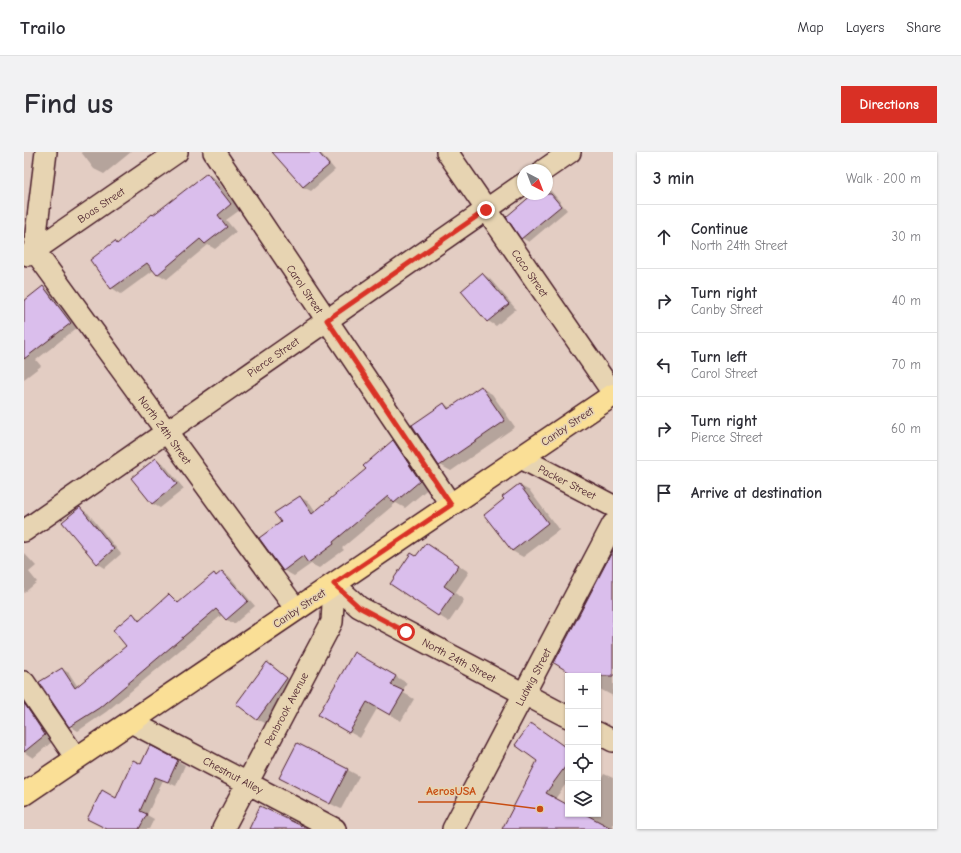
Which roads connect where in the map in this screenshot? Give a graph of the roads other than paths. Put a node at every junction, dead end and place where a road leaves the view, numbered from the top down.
1 (46, 152) edge
2 (177, 152) edge
3 (214, 152) edge
4 (448, 152) edge
5 (570, 152) edge
6 (553, 164) edge
7 (517, 188) edge
8 (486, 210) junction
9 (29, 254) edge
10 (327, 320) junction
11 (613, 394) edge
12 (167, 432) junction
13 (521, 458) junction
14 (451, 505) junction
15 (613, 506) edge
16 (613, 524) edge
17 (24, 531) edge
18 (334, 584) junction
19 (296, 610) junction
20 (24, 682) edge
21 (524, 694) junction
22 (565, 715) edge
23 (131, 722) junction
24 (601, 735) edge
25 (613, 741) edge
26 (76, 758) junction
27 (247, 783) junction
28 (24, 794) edge
29 (223, 829) edge
30 (335, 829) edge
31 (453, 829) edge

1 - 9 street
2 - 9 street, Boas Street
3 - 10 street, Carol Street
4 - 8 street, Caco Street
5 - 6 street
7 - 8 street, Pierce Street
8 - 10 street, Pierce Street
8 - 11 street, Caco Street
9 - 12 street, North 24th Street
10 - 12 street, Pierce Street
10 - 14 street, Carol Street
11 - 13 main road, Canby Street
12 - 17 street, Pierce Street
12 - 19 street, North 24th Street
13 - 14 main road, Canby Street
13 - 15 street, Packer Street
14 - 18 main road, Canby Street
16 - 21 street, Ludwig Street
18 - 19 main road, Canby Street
18 - 21 street, North 24th Street
18 - 27 street, Penbrook Avenue
19 - 23 main road, Canby Street
20 - 26 street
21 - 22 street, North 24th Street
21 - 31 street, Ludwig Street
23 - 26 main road, Canby Street
23 - 27 street, Chestnut Alley
24 - 25 street
26 - 28 main road, Canby Street
27 - 29 street, Penbrook Avenue
27 - 30 street, Chestnut Alley

